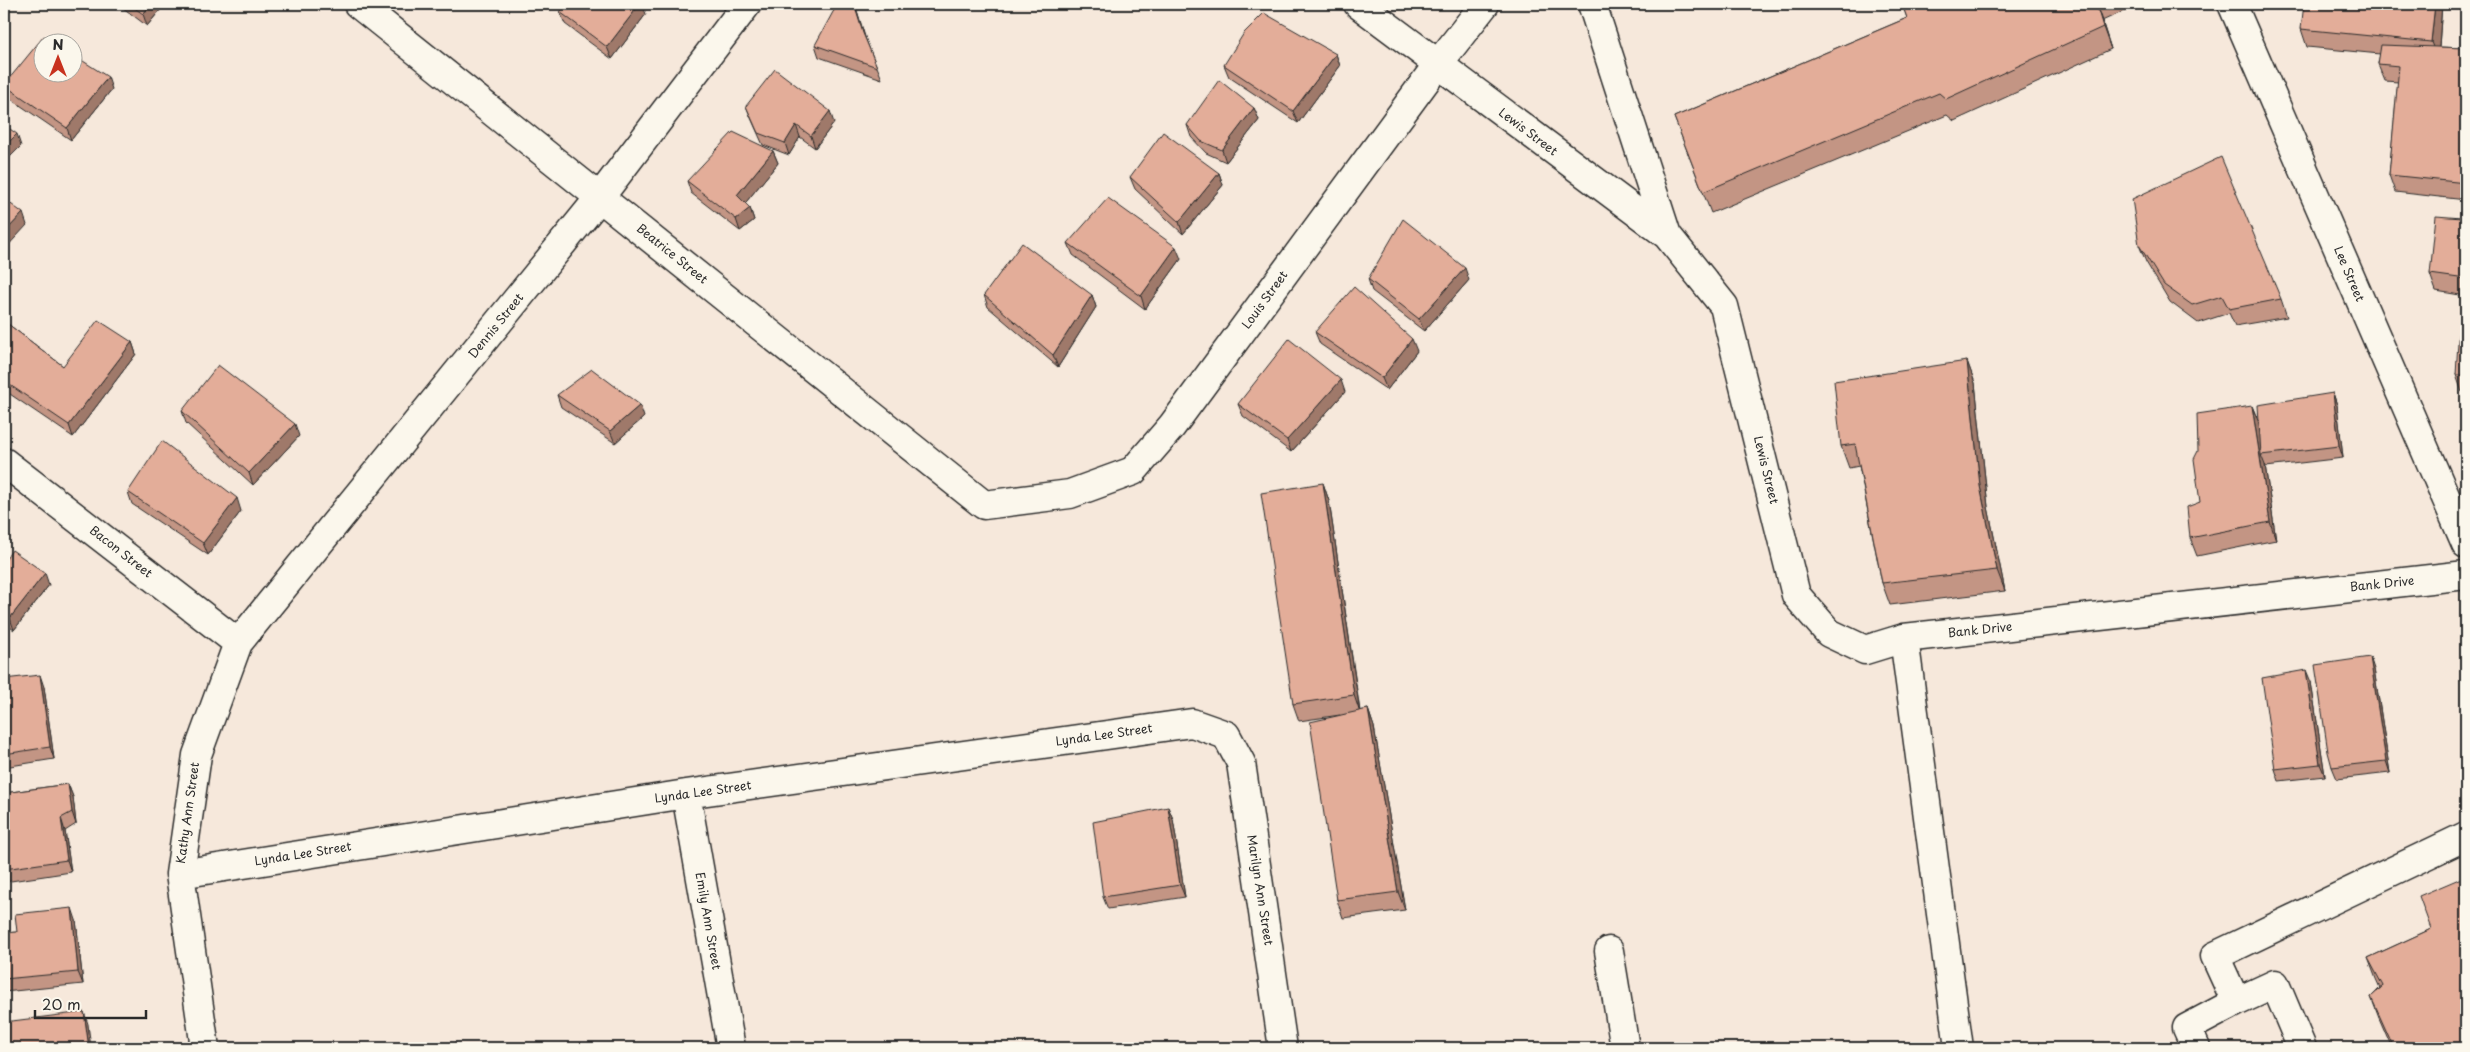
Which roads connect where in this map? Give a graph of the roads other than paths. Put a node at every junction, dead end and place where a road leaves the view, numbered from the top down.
1 (358, 4) edge
2 (747, 4) edge
3 (1358, 4) edge
4 (1485, 4) edge
5 (1592, 4) edge
6 (2232, 4) edge
7 (1438, 64) junction
8 (600, 197) junction
9 (1667, 235) junction
10 (4, 462) edge
11 (984, 505) joint
12 (2466, 544) edge
13 (2466, 575) edge
14 (1904, 638) junction
15 (238, 643) junction
16 (1226, 735) joint
17 (686, 794) junction
18 (2466, 836) edge
19 (180, 874) junction
20 (1610, 951) dead end
21 (2236, 1002) junction
22 (205, 1048) edge
23 (730, 1048) edge
24 (1283, 1048) edge
25 (1625, 1048) edge
26 (1959, 1048) edge
27 (2196, 1048) edge
28 (2302, 1048) edge

1 - 8 street, Beatrice Street
2 - 8 street, Dennis Street
3 - 7 street, Lewis Street
4 - 7 street, Louis Street
5 - 9 street, Lewis Street
6 - 12 street, Lee Street
7 - 9 street, Lewis Street
7 - 11 street, Louis Street
8 - 11 street, Beatrice Street
8 - 15 street, Dennis Street
9 - 14 street, Lewis Street
10 - 15 street, Bacon Street
13 - 14 street, Bank Drive
14 - 26 street
15 - 19 street, Kathy Ann Street
16 - 17 street, Lynda Lee Street
16 - 24 street, Marilyn Ann Street
17 - 19 street, Lynda Lee Street
17 - 23 street, Emily Ann Street
18 - 21 street
19 - 22 street, Kathy Ann Street
20 - 25 street
21 - 27 street
21 - 28 street

